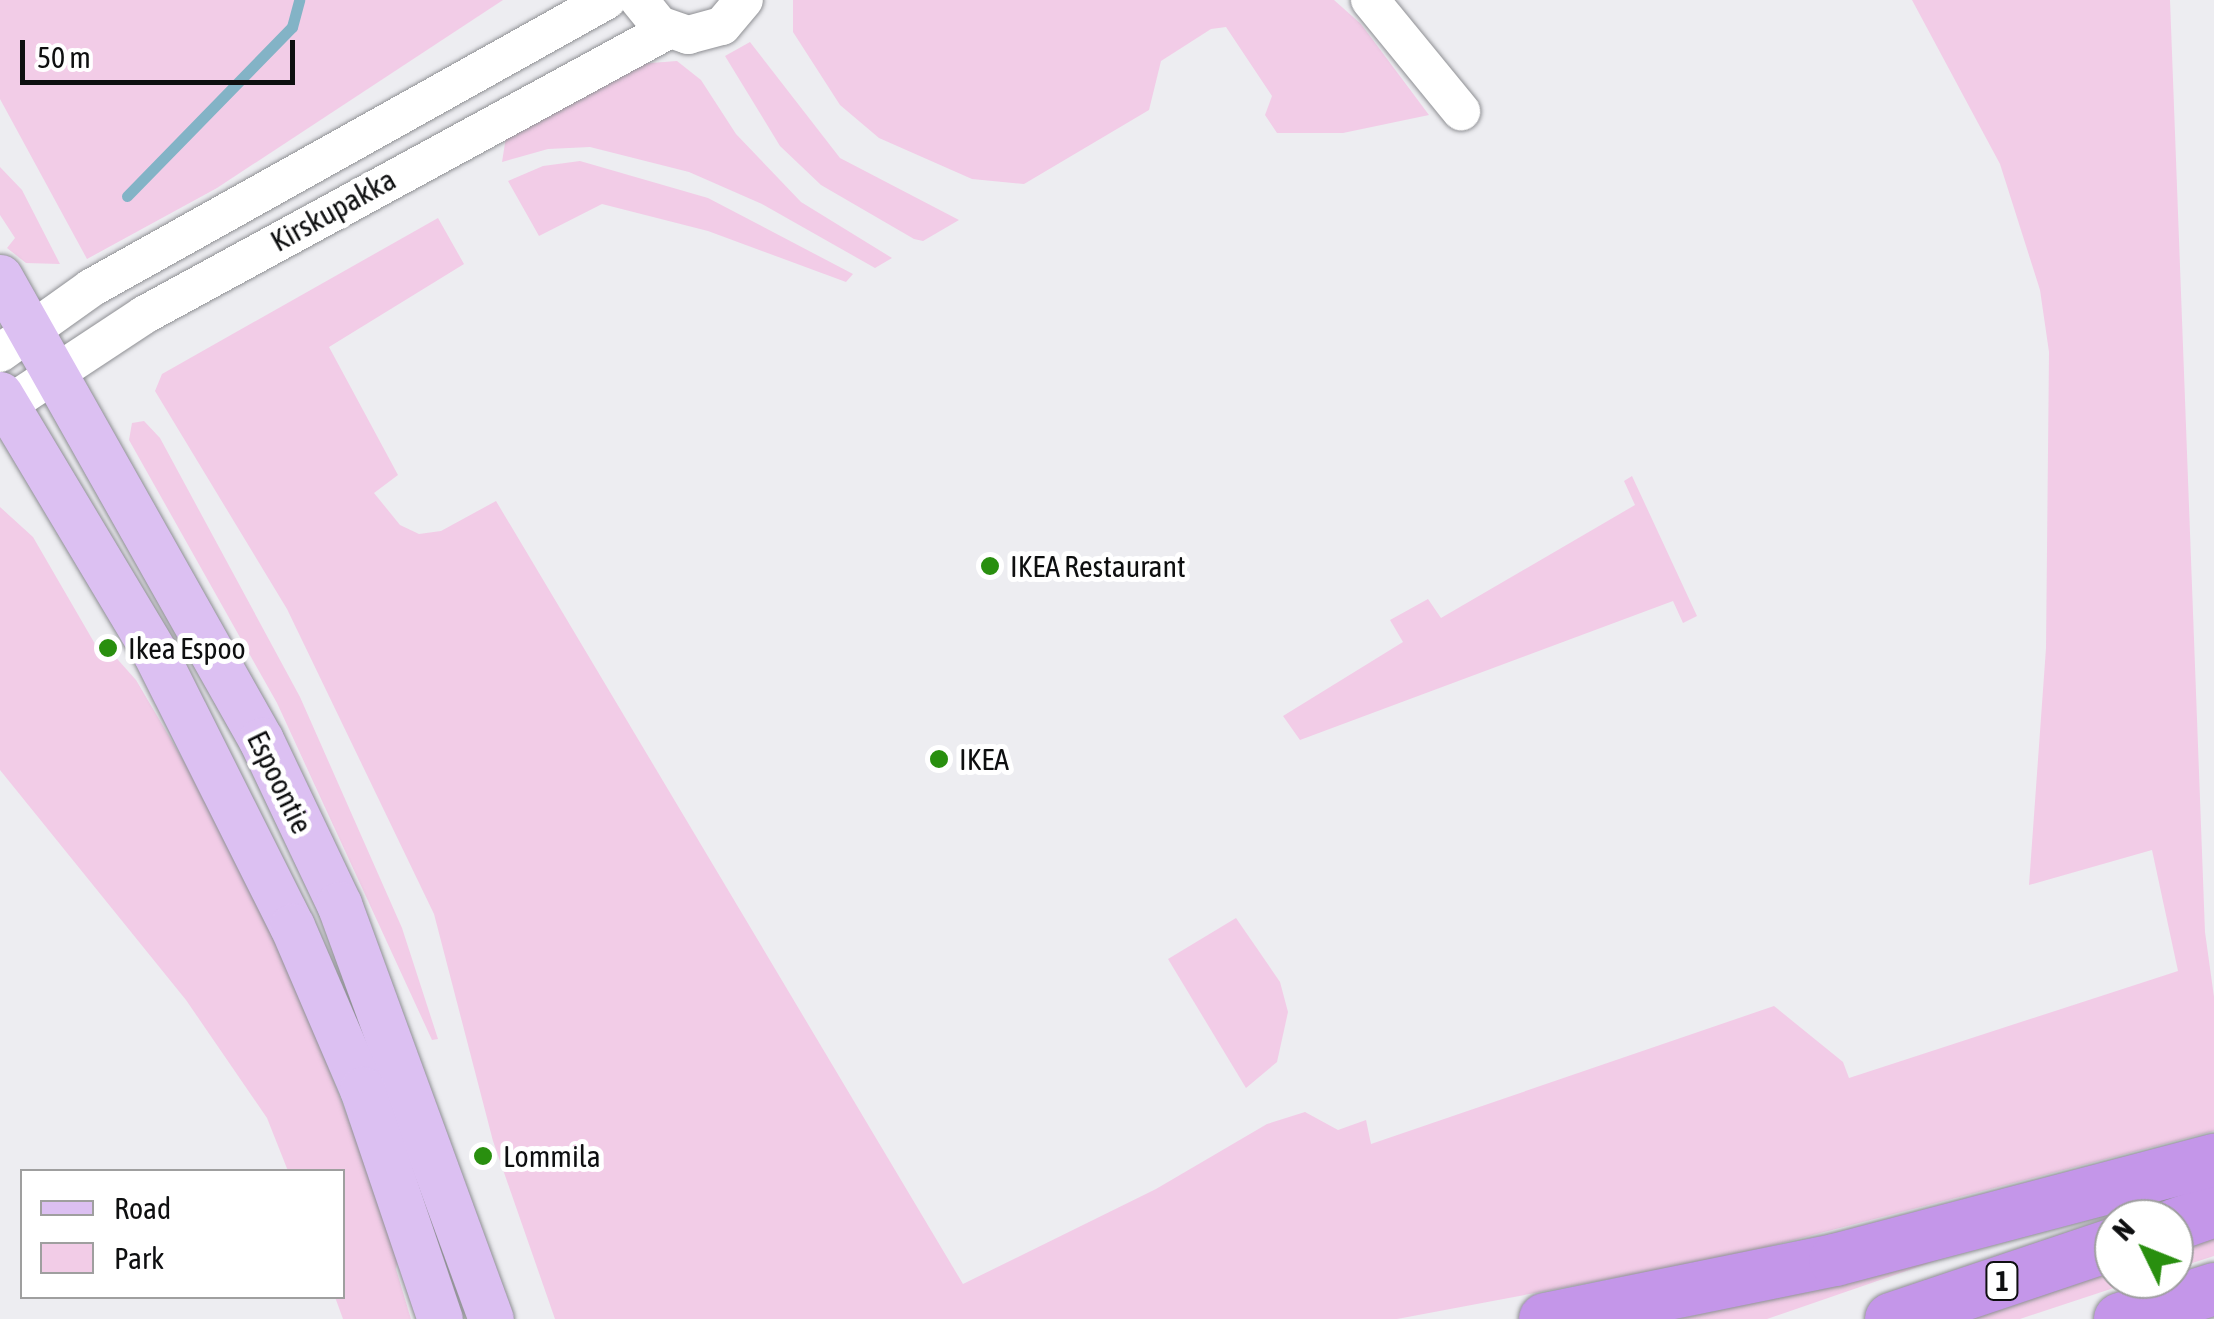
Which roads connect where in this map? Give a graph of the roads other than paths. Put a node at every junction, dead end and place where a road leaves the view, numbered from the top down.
1 (607, 0) edge
2 (639, 0) edge
3 (744, 0) edge
4 (1370, 0) edge
5 (668, 30) junction
6 (1461, 111) dead end
7 (0, 277) edge
8 (15, 342) edge
9 (54, 374) junction
10 (2, 403) edge
11 (2214, 1160) edge
12 (2094, 1251) edge
13 (2214, 1289) edge
14 (440, 1319) edge
15 (491, 1319) edge
16 (1545, 1319) edge
17 (1890, 1319) edge
18 (2120, 1319) edge

1 - 8 street, Kirskupakka
2 - 5 street
3 - 5 street
4 - 6 street
5 - 9 street, Kirskupakka
7 - 8 main road, Espoontie
8 - 9 main road, Espoontie
9 - 10 street, Kirskupakka
9 - 15 main road, Espoontie
10 - 14 main road, Espoontie
11 - 16 highway
12 - 17 highway, 1
13 - 18 highway

